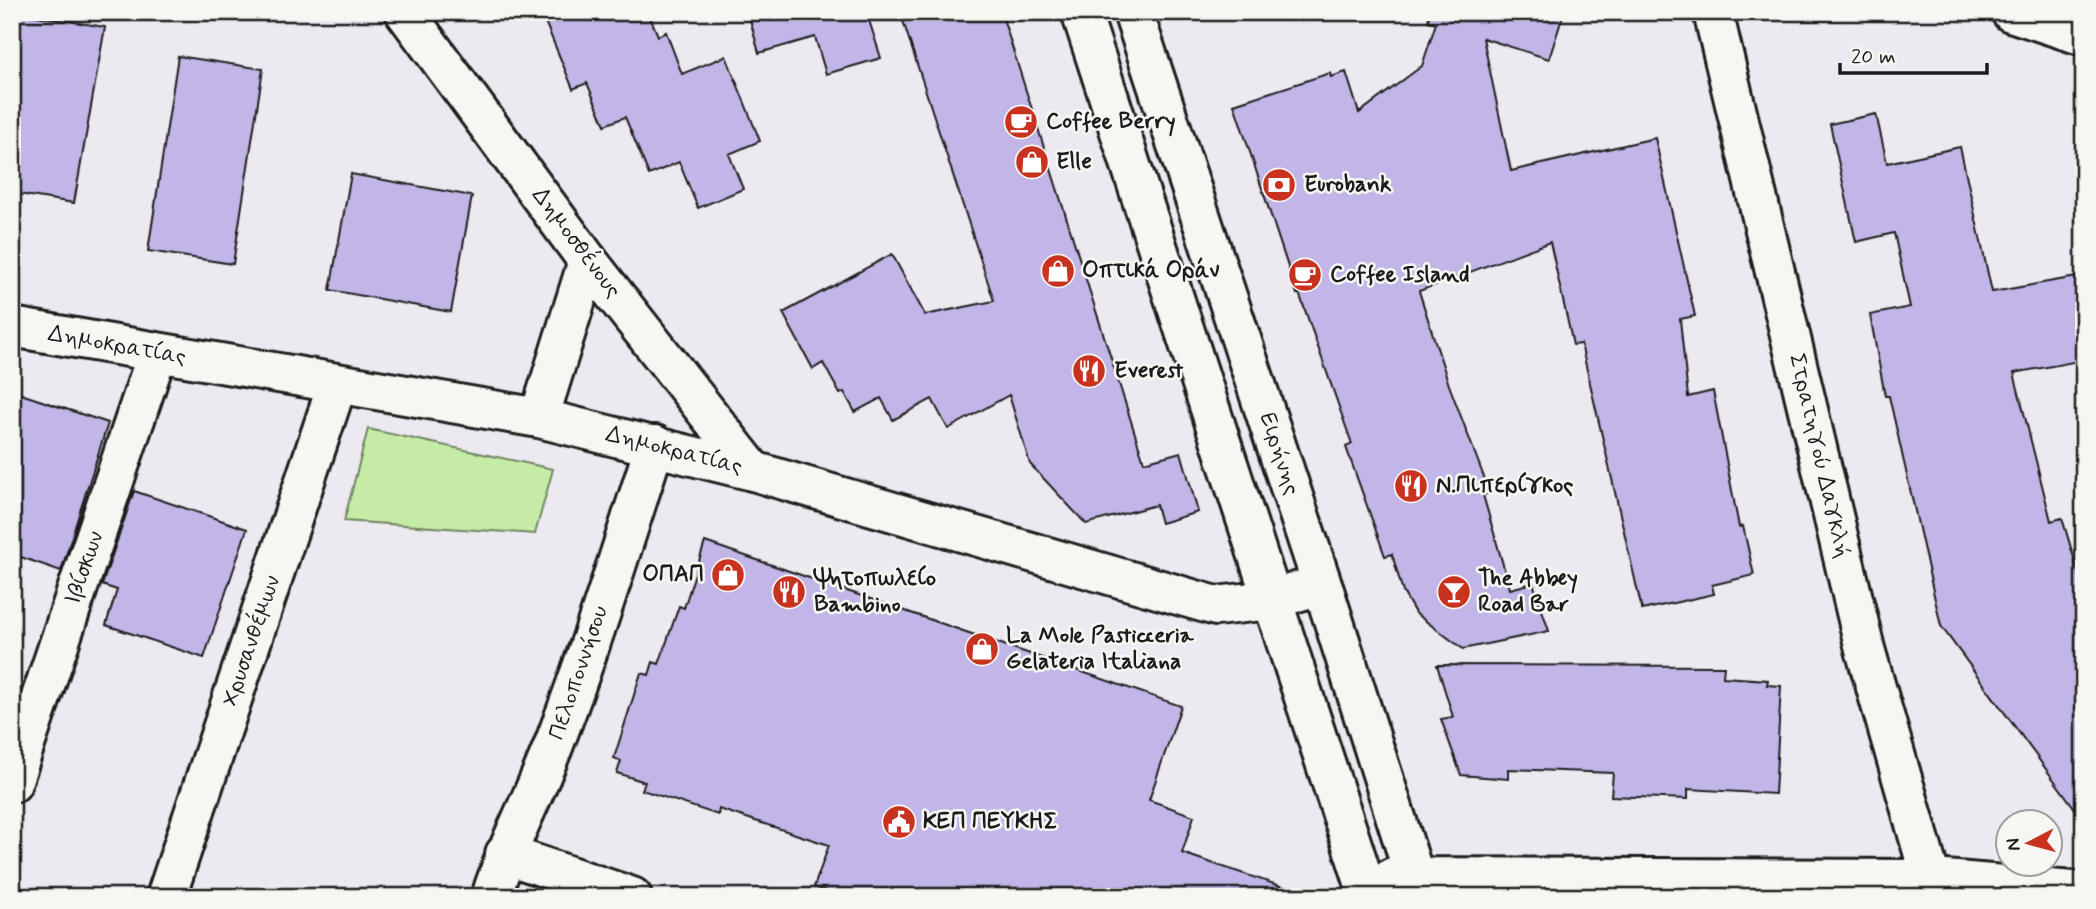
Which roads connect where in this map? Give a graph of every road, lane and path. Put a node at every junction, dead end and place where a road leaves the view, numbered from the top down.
1 (404, 12) edge
2 (1081, 12) edge
3 (1133, 12) edge
4 (1713, 12) edge
5 (2011, 12) edge
6 (2084, 36) edge
7 (588, 261) junction
8 (12, 327) edge
9 (157, 354) junction
10 (337, 385) junction
11 (539, 418) junction
12 (655, 445) junction
13 (753, 471) junction
14 (1322, 583) junction
15 (1271, 600) junction
16 (12, 783) edge
17 (505, 854) junction
18 (1366, 887) edge
19 (1419, 887) edge
20 (1621, 887) edge
21 (1934, 888) edge
22 (2084, 892) edge
23 (166, 897) edge
24 (491, 897) edge
25 (632, 897) edge

1 - 7 street, Δημοσθένους
2 - 15 street
3 - 14 street, Ειρήνης
4 - 21 street, Στρατηγού Δαγκλή
5 - 6 street
7 - 11 street
7 - 13 street, Δημοσθένους
8 - 9 street, Δημοκρατίας
9 - 10 street, Δημοκρατίας
9 - 16 street, Ιβίσκων
10 - 11 street, Δημοκρατίας
10 - 23 street, Χρυσανθέμων
11 - 12 street, Δημοκρατίας
12 - 13 street, Δημοκρατίας
12 - 17 street, Πελοποννήσου
13 - 15 street, Δημοκρατίας
14 - 15 street, Δημοκρατίας
14 - 19 street, Ειρήνης
15 - 18 street
17 - 24 street, Πελοποννήσου
17 - 25 street
18 - 19 street
19 - 20 street
20 - 21 street
21 - 22 street

